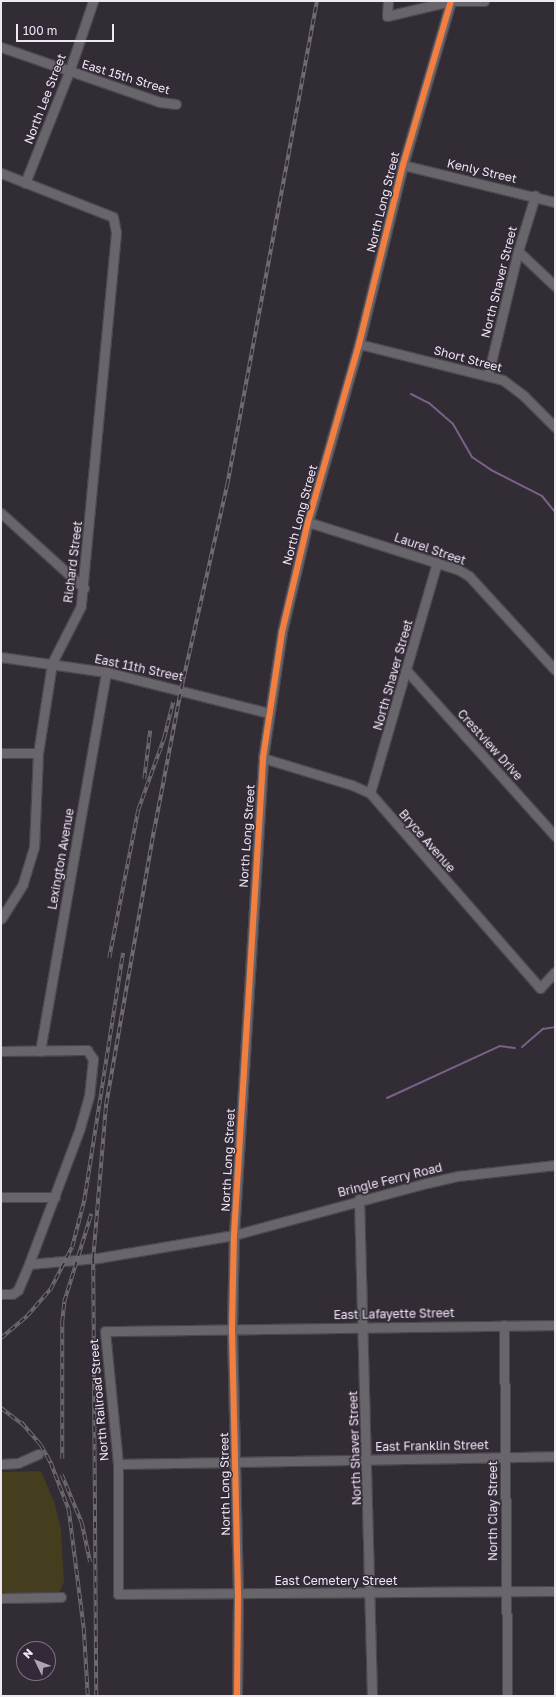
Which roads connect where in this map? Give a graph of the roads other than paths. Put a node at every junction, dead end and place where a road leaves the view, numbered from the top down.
1 (93, 1) edge
2 (388, 1) edge
3 (451, 1) edge
4 (457, 1) edge
5 (484, 1) edge
6 (1, 47) edge
7 (69, 72) junction
8 (176, 104) dead end
9 (403, 165) junction
10 (1, 173) edge
11 (25, 183) junction
12 (535, 196) junction
13 (555, 202) edge
14 (518, 251) junction
15 (555, 286) edge
16 (359, 344) junction
17 (488, 375) junction
18 (555, 428) edge
19 (1, 512) edge
20 (308, 522) junction
21 (437, 563) junction
22 (84, 588) junction
23 (1, 657) edge
24 (52, 663) junction
25 (555, 670) edge
26 (407, 671) junction
27 (106, 672) junction
28 (269, 713) junction
29 (38, 753) junction
30 (1, 754) edge
31 (263, 758) junction
32 (370, 793) junction
33 (555, 836) edge
34 (2, 915) edge
35 (555, 972) edge
36 (1, 1051) edge
37 (40, 1051) junction
38 (555, 1165) edge
39 (1, 1197) edge
40 (55, 1197) junction
41 (359, 1199) junction
42 (234, 1235) junction
43 (28, 1264) junction
44 (1, 1294) edge
45 (504, 1325) junction
46 (555, 1325) edge
47 (363, 1326) junction
48 (232, 1328) junction
49 (38, 1454) dead end
50 (555, 1456) edge
51 (505, 1457) junction
52 (367, 1459) junction
53 (235, 1462) junction
54 (1, 1464) edge
55 (118, 1464) junction
56 (555, 1591) edge
57 (371, 1592) junction
58 (505, 1592) junction
59 (238, 1593) junction
60 (118, 1594) joint
61 (61, 1597) dead end
62 (1, 1598) edge
63 (237, 1696) edge
64 (372, 1696) edge
65 (506, 1696) edge

1 - 7 street, North Lee Street
2 - 3 street
3 - 9 street, North Long Street
4 - 5 street
6 - 7 street, East 15th Street
7 - 8 street, East 15th Street
7 - 11 street, North Lee Street
9 - 12 street, Kenly Street
9 - 16 street, North Long Street
10 - 11 street
11 - 22 street, Richard Street
12 - 13 street, Kenly Street
12 - 14 street, North Shaver Street
14 - 15 street
14 - 17 street, North Shaver Street
16 - 17 street, Short Street
16 - 20 street, North Long Street
17 - 18 street, Short Street
19 - 22 street
20 - 21 street, Laurel Street
20 - 28 street, North Long Street
21 - 25 street, Laurel Street
21 - 26 street, North Shaver Street
22 - 24 street, Richard Street
23 - 24 street, East 11th Street
24 - 27 street, East 11th Street
24 - 29 street, Richard Street
26 - 32 street, North Shaver Street
26 - 33 street, Crestview Drive
27 - 28 street, East 11th Street
27 - 37 street, Lexington Avenue
28 - 31 street, North Long Street
29 - 30 street
29 - 34 street, Richard Street
31 - 32 street, Bryce Avenue
31 - 42 street, North Long Street
32 - 35 street, Bryce Avenue
36 - 37 street
37 - 40 street
38 - 41 street, Bringle Ferry Road
39 - 40 street
40 - 43 street
41 - 42 street, Bringle Ferry Road
41 - 47 street, North Shaver Street
42 - 43 street, Bringle Ferry Road
42 - 48 street, North Long Street
43 - 44 street
45 - 46 street, East Lafayette Street
45 - 47 street, East Lafayette Street
45 - 51 street, North Clay Street
47 - 48 street, East Lafayette Street
47 - 52 street, North Shaver Street
48 - 53 street, North Long Street
48 - 55 street, North Railroad Street
49 - 54 street
50 - 51 street, East Franklin Street
51 - 52 street, East Franklin Street
51 - 58 street, North Clay Street
52 - 53 street, East Franklin Street
52 - 57 street, North Shaver Street
53 - 55 street, East Franklin Street
53 - 59 street, North Long Street
55 - 60 street, North Railroad Street
56 - 58 street, East Cemetery Street
57 - 58 street, East Cemetery Street
57 - 59 street, East Cemetery Street
57 - 64 street, North Shaver Street
58 - 65 street, North Clay Street
59 - 60 street, East Cemetery Street
59 - 63 street, North Long Street
61 - 62 street

